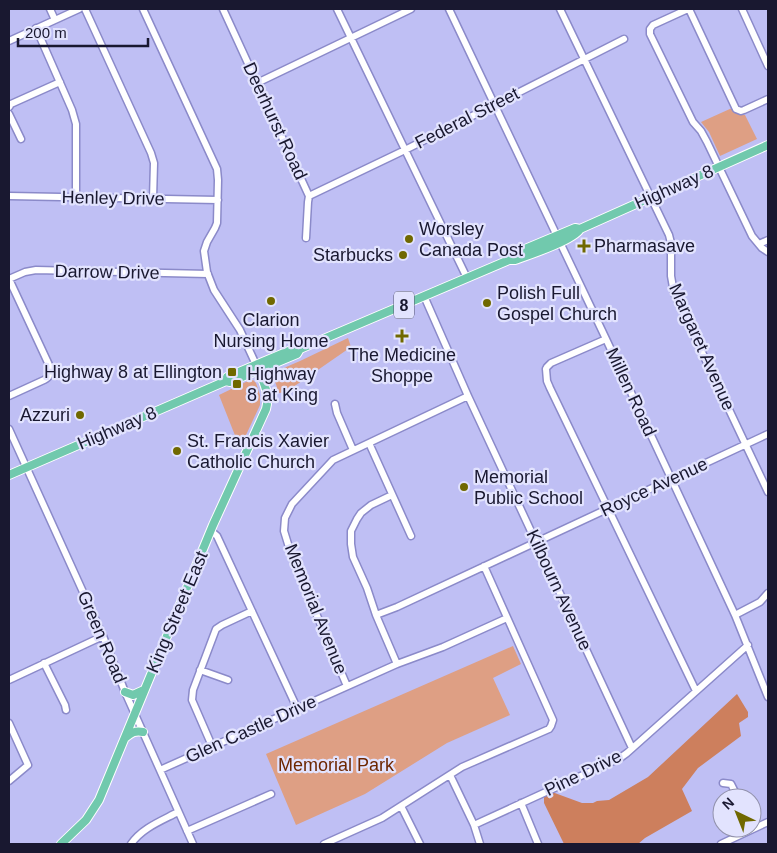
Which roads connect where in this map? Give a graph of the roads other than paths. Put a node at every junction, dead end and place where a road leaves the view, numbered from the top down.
1 (50, 9) edge
2 (79, 9) edge
3 (85, 9) edge
4 (143, 9) edge
5 (223, 9) edge
6 (337, 9) edge
7 (411, 9) edge
8 (449, 9) edge
9 (560, 9) edge
10 (689, 9) edge
11 (742, 9) edge
12 (55, 20) junction
13 (36, 28) junction
14 (351, 38) junction
15 (624, 39) dead end
16 (9, 41) edge
17 (584, 59) junction
18 (768, 66) edge
19 (60, 82) junction
20 (257, 83) junction
21 (768, 99) edge
22 (495, 104) junction
23 (9, 108) edge
24 (9, 114) edge
25 (21, 139) dead end
26 (768, 145) edge
27 (405, 150) junction
28 (719, 167) junction
29 (9, 196) edge
30 (310, 196) junction
31 (76, 198) junction
32 (650, 198) junction
33 (153, 199) junction
34 (218, 200) junction
35 (306, 238) dead end
36 (558, 238) junction
37 (768, 240) edge
38 (759, 244) junction
39 (768, 252) edge
40 (208, 274) junction
41 (466, 278) junction
42 (9, 279) edge
43 (424, 296) junction
44 (606, 339) junction
45 (541, 363) dead end
46 (257, 367) junction
47 (546, 369) junction
48 (9, 396) edge
49 (468, 396) junction
50 (335, 404) dead end
51 (9, 429) edge
52 (768, 434) edge
53 (369, 442) junction
54 (746, 444) junction
55 (353, 450) junction
56 (26, 468) junction
57 (9, 476) edge
58 (671, 478) junction
59 (768, 492) edge
60 (392, 495) junction
61 (608, 508) junction
62 (211, 531) junction
63 (410, 536) dead end
64 (536, 542) junction
65 (484, 566) junction
66 (768, 593) edge
67 (252, 611) junction
68 (376, 615) junction
69 (735, 615) junction
70 (507, 618) junction
71 (103, 636) junction
72 (748, 644) junction
73 (44, 663) junction
74 (397, 664) junction
75 (200, 670) junction
76 (9, 680) edge
77 (228, 680) dead end
78 (347, 686) junction
79 (144, 690) junction
80 (696, 691) junction
81 (126, 692) junction
82 (768, 697) edge
83 (297, 708) junction
84 (66, 710) dead end
85 (134, 712) junction
86 (9, 723) edge
87 (143, 732) junction
88 (125, 738) junction
89 (212, 746) junction
90 (632, 748) junction
91 (160, 770) junction
92 (450, 775) junction
93 (9, 781) edge
94 (723, 783) dead end
95 (733, 788) edge
96 (272, 794) dead end
97 (521, 803) junction
98 (401, 806) junction
99 (178, 812) junction
100 (474, 825) junction
101 (187, 831) junction
102 (732, 838) edge
103 (336, 842) edge
104 (61, 844) edge
105 (131, 844) edge
106 (193, 844) edge
107 (324, 844) edge
108 (420, 844) edge
109 (480, 844) edge
110 (538, 844) edge
111 (720, 844) edge

1 - 12 street
2 - 12 street
3 - 33 street
4 - 34 street
5 - 20 street, Deerhurst Road
6 - 14 street
7 - 14 street
8 - 22 street, Millen Road
9 - 17 street, Margaret Avenue
10 - 21 street
10 - 28 street
11 - 18 street
12 - 13 street
13 - 16 street
13 - 19 street
14 - 20 street
14 - 27 street
15 - 17 street, Federal Street
17 - 22 street, Federal Street
17 - 32 street, Margaret Avenue
19 - 23 street
19 - 31 street
20 - 30 street, Deerhurst Road
22 - 27 street, Federal Street
22 - 36 street, Millen Road
24 - 25 street
26 - 28 main road, Highway 8 / 8
27 - 30 street, Federal Street
27 - 41 street
28 - 32 main road, Highway 8 / 8
28 - 38 street
29 - 31 street, Henley Drive
30 - 35 street, Deerhurst Road
31 - 33 street, Henley Drive
32 - 36 main road, Highway 8 / 8
32 - 54 street, Margaret Avenue
33 - 34 street, Henley Drive
34 - 40 street
36 - 41 main road, Highway 8 / 8
36 - 44 street, Millen Road
37 - 38 street
38 - 39 street
40 - 42 street, Darrow Drive
40 - 46 street
41 - 43 main road, Highway 8 / 8
42 - 48 street
43 - 46 main road, Highway 8 / 8
43 - 49 street, Kilbourn Avenue
44 - 47 street
44 - 58 street, Millen Road
45 - 47 street
46 - 56 main road, Highway 8 / 8
46 - 62 main road, King Street East
47 - 61 street
49 - 53 street, Memorial Avenue
49 - 64 street, Kilbourn Avenue
50 - 55 street
51 - 56 street, Green Road
52 - 54 street, Royce Avenue
53 - 55 street, Memorial Avenue
53 - 60 street
54 - 58 street, Royce Avenue
54 - 59 street, Margaret Avenue
55 - 78 street, Memorial Avenue
56 - 57 main road, Highway 8 / 8
56 - 71 street, Green Road
58 - 61 street, Royce Avenue
58 - 69 street, Millen Road
60 - 63 street
60 - 68 street
61 - 64 street, Royce Avenue
61 - 80 street
62 - 67 street
62 - 79 main road, King Street East
64 - 65 street, Royce Avenue
64 - 90 street, Kilbourn Avenue
65 - 68 street, Royce Avenue
65 - 70 street
66 - 69 street
67 - 75 street
67 - 83 street
68 - 74 street
69 - 72 street, Millen Road
70 - 74 street, Glen Castle Drive
70 - 92 street
71 - 73 street
71 - 81 street, Green Road
72 - 80 street, Pine Drive
72 - 82 street, Millen Road
73 - 76 street
73 - 84 street
74 - 78 street, Glen Castle Drive
75 - 77 street
75 - 89 street
78 - 83 street, Glen Castle Drive
79 - 81 main road
79 - 85 main road, King Street East
80 - 90 street, Pine Drive
81 - 85 street, Green Road
83 - 89 street, Glen Castle Drive
85 - 87 street, Green Road
85 - 88 main road, King Street East
86 - 93 street
87 - 88 main road
87 - 91 street, Green Road
88 - 104 main road, King Street East
89 - 91 street, Glen Castle Drive
90 - 97 street, Pine Drive
91 - 99 street, Green Road
92 - 98 street
92 - 100 street
94 - 95 street
96 - 101 street
97 - 100 street, Pine Drive
97 - 110 street
98 - 103 street
98 - 108 street
99 - 101 street, Green Road
99 - 105 street
100 - 109 street
101 - 106 street, Green Road
102 - 111 street
103 - 107 street

